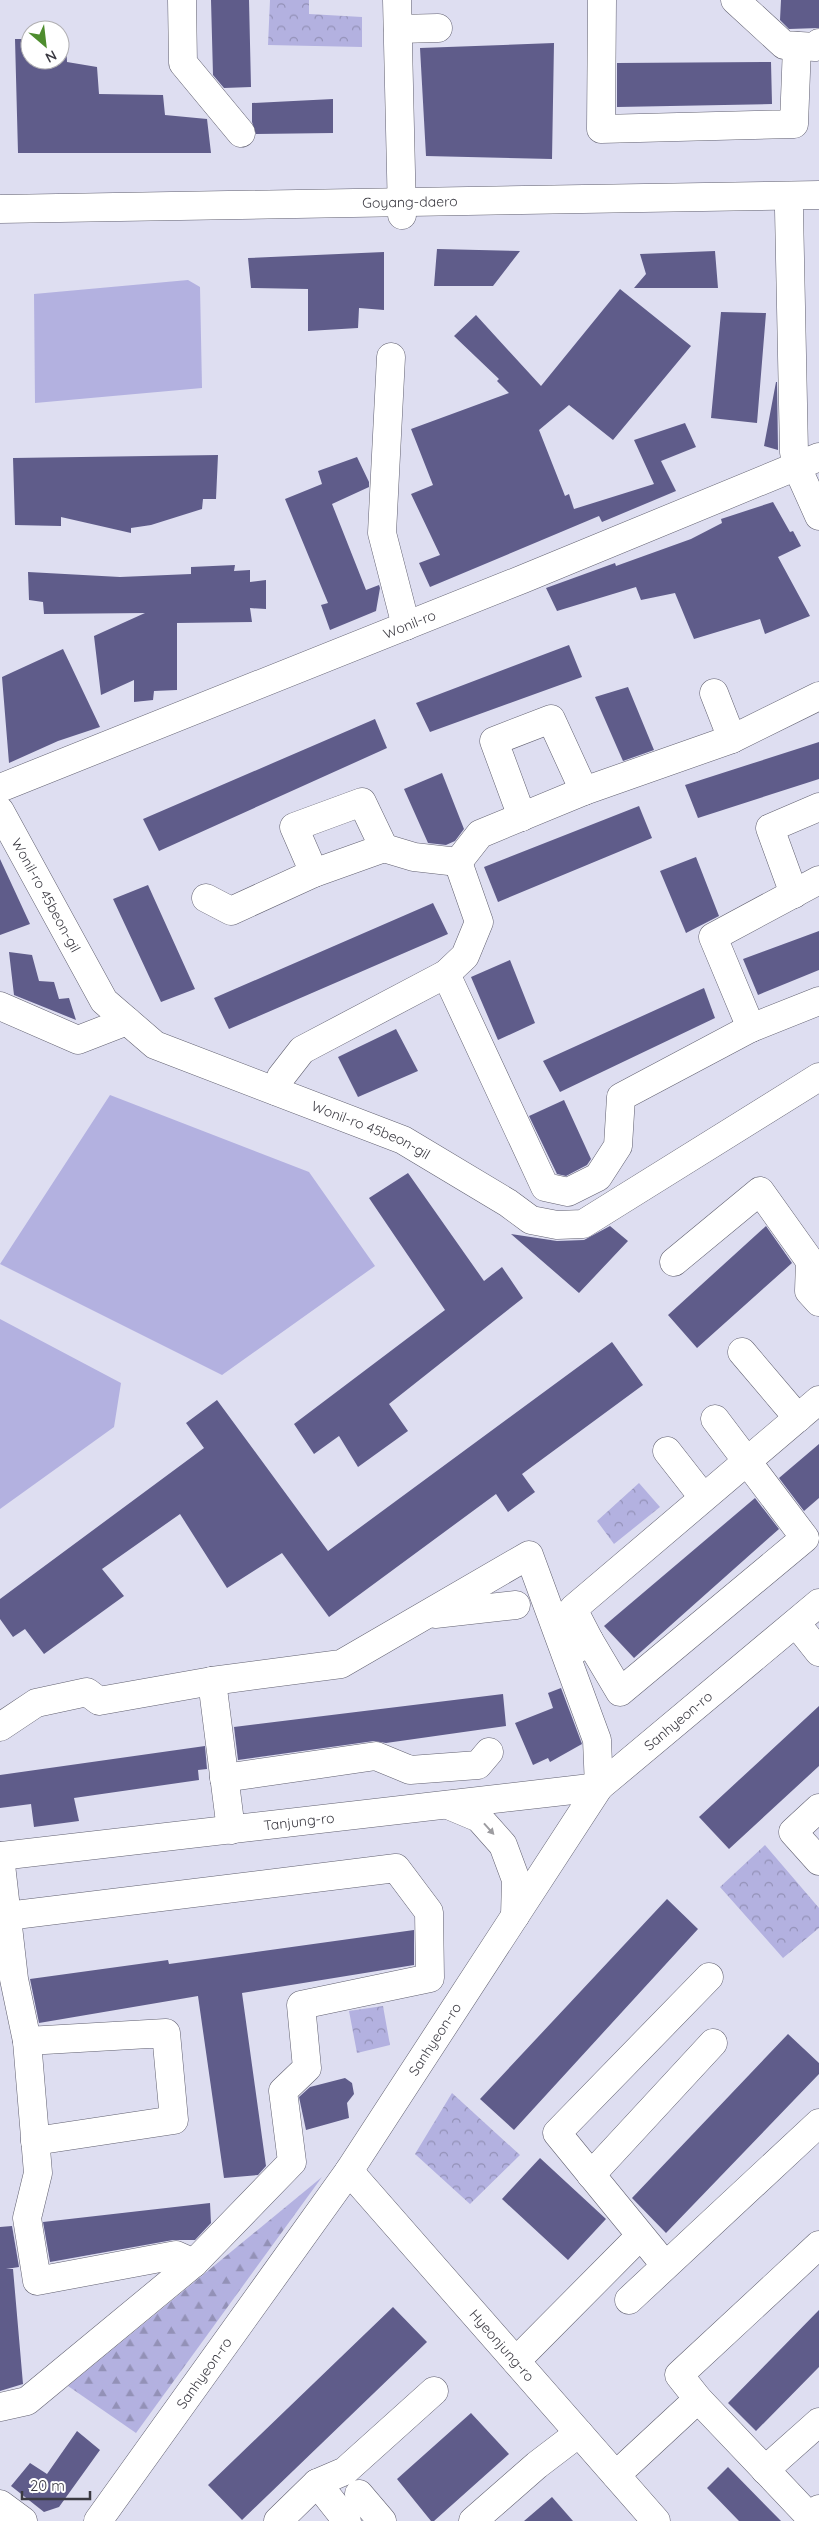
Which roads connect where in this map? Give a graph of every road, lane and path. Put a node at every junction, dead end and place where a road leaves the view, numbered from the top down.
1 (182, 0) edge
2 (397, 0) edge
3 (602, 0) edge
4 (738, 1) edge
5 (438, 28) dead end
6 (398, 29) junction
7 (808, 45) edge
8 (241, 133) dead end
9 (819, 196) edge
10 (402, 208) junction
11 (0, 209) edge
12 (789, 210) junction
13 (819, 210) edge
14 (0, 222) edge
15 (391, 357) dead end
16 (808, 462) edge
17 (819, 516) edge
18 (406, 626) junction
19 (714, 693) dead end
20 (819, 696) edge
21 (732, 739) junction
22 (0, 788) edge
23 (584, 792) junction
24 (819, 807) edge
25 (0, 811) edge
26 (522, 817) junction
27 (384, 848) junction
28 (458, 862) junction
29 (314, 873) junction
30 (819, 880) edge
31 (794, 894) junction
32 (206, 898) dead end
33 (446, 974) junction
34 (819, 1001) edge
35 (0, 1006) edge
36 (127, 1021) junction
37 (751, 1028) junction
38 (819, 1077) edge
39 (276, 1091) junction
40 (674, 1262) dead end
41 (819, 1302) edge
42 (742, 1352) dead end
43 (819, 1400) edge
44 (798, 1418) junction
45 (715, 1419) dead end
46 (667, 1451) dead end
47 (747, 1460) junction
48 (703, 1497) junction
49 (819, 1604) edge
50 (516, 1605) dead end
51 (424, 1616) junction
52 (796, 1623) junction
53 (589, 1640) junction
54 (819, 1652) edge
55 (565, 1656) junction
56 (212, 1682) junction
57 (0, 1727) edge
58 (489, 1752) dead end
59 (224, 1778) junction
60 (599, 1787) junction
61 (448, 1805) junction
62 (819, 1808) edge
63 (231, 1830) junction
64 (0, 1856) edge
65 (819, 1861) edge
66 (8, 1916) junction
67 (515, 1916) junction
68 (708, 1977) dead end
69 (7, 1980) edge
70 (27, 2041) junction
71 (713, 2043) dead end
72 (819, 2122) edge
73 (35, 2141) junction
74 (349, 2171) junction
75 (591, 2175) junction
76 (640, 2236) junction
77 (819, 2245) edge
78 (194, 2262) junction
79 (665, 2265) junction
80 (629, 2300) dead end
81 (516, 2361) junction
82 (434, 2391) dead end
83 (698, 2399) junction
84 (0, 2407) edge
85 (819, 2422) edge
86 (579, 2432) junction
87 (765, 2470) junction
88 (616, 2475) junction
89 (317, 2483) junction
90 (359, 2494) dead end
91 (0, 2504) edge
92 (819, 2509) edge
93 (23, 2521) edge
94 (98, 2521) edge
95 (278, 2521) edge
96 (347, 2521) edge
97 (382, 2521) edge
98 (473, 2521) edge
99 (656, 2521) edge

1 - 8 street
2 - 6 street
3 - 7 street
4 - 7 street
5 - 6 street
6 - 10 street
9 - 10 street, Goyang-daero
10 - 11 street, Goyang-daero
10 - 12 street, Goyang-daero
10 - 14 street, Goyang-daero
12 - 13 street, Goyang-daero
12 - 16 street
15 - 18 street
16 - 17 street
16 - 18 street, Wonil-ro
18 - 22 street, Wonil-ro
19 - 21 street
20 - 21 street
21 - 23 street
23 - 26 street
23 - 26 street
24 - 31 street
25 - 36 street, Wonil-ro 45beon-gil
26 - 28 street
27 - 28 street
27 - 29 street
27 - 29 street
28 - 33 street
29 - 32 street
30 - 31 street
31 - 37 street
33 - 37 street
33 - 39 street
34 - 37 street
35 - 36 street
36 - 39 street, Wonil-ro 45beon-gil
38 - 39 street, Wonil-ro 45beon-gil
40 - 41 street
42 - 44 street
43 - 44 street
44 - 47 street
45 - 47 street
46 - 48 street
47 - 48 street
47 - 53 street
48 - 53 street
49 - 52 street, Sanhyeon-ro
50 - 51 street
51 - 55 street
51 - 56 street
52 - 54 street
52 - 60 street, Sanhyeon-ro
53 - 55 street
55 - 60 street
56 - 57 street
56 - 59 street
58 - 59 street
59 - 63 street
60 - 61 street, Tanjung-ro
60 - 67 street, Sanhyeon-ro
61 - 63 street, Tanjung-ro
61 -> 67 street
62 - 65 street
63 - 64 street, Tanjung-ro
64 - 66 street
66 - 69 street
66 - 78 street
67 - 74 street, Sanhyeon-ro
68 - 75 street
69 - 70 street
70 - 73 street
70 - 73 street
71 - 75 street
72 - 79 street
73 - 78 street
74 - 81 street, Hyeonjung-ro
74 - 94 street, Sanhyeon-ro
75 - 76 street
76 - 79 street
76 - 81 street
77 - 83 street
78 - 84 street
79 - 80 street
81 - 86 street, Hyeonjung-ro
82 - 89 street
83 - 87 street
83 - 88 street
85 - 87 street
86 - 88 street, Hyeonjung-ro
86 - 98 street
87 - 92 street
88 - 99 street, Hyeonjung-ro
89 - 95 street
89 - 96 street
90 - 97 street
91 - 93 street

